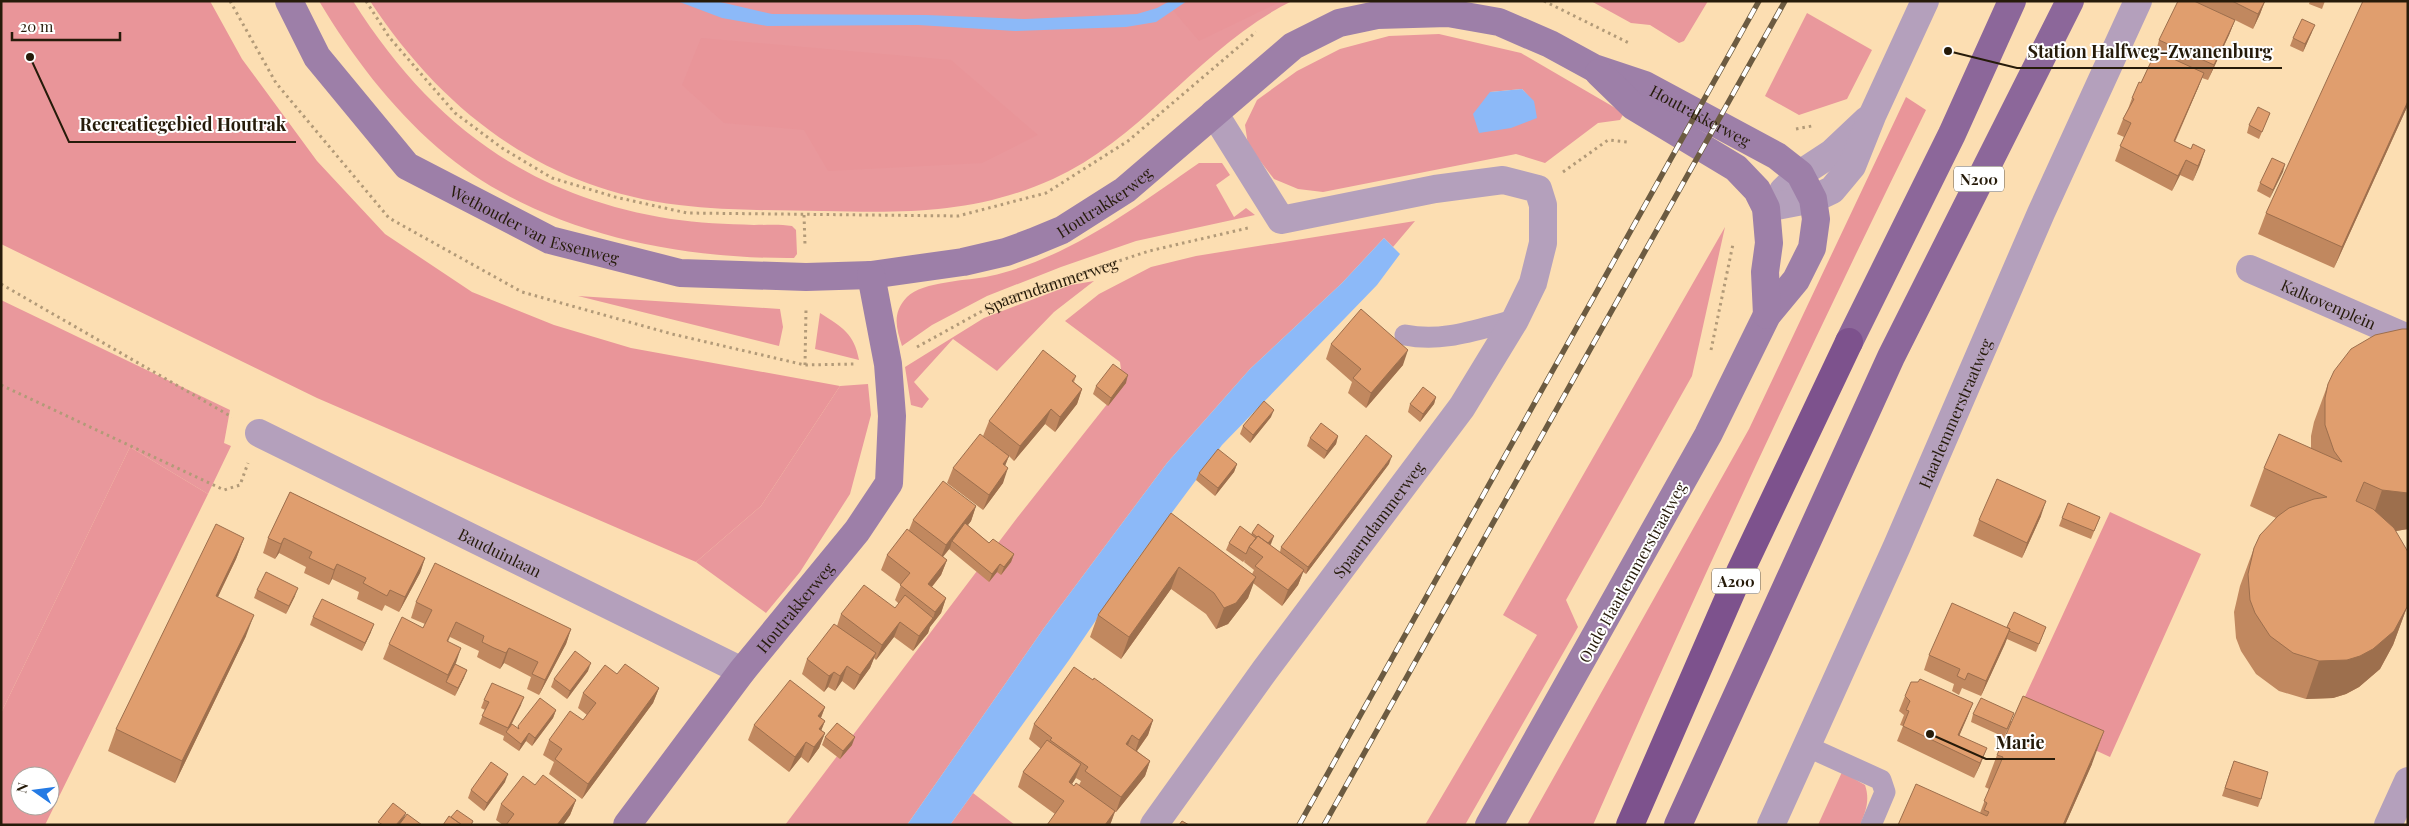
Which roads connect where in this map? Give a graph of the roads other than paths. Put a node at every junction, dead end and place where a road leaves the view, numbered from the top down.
1 (289, 1) edge
2 (1925, 1) edge
3 (2012, 1) edge
4 (2070, 1) edge
5 (2138, 1) edge
6 (1377, 8) edge
7 (1594, 68) junction
8 (1214, 114) junction
9 (1872, 116) junction
10 (1800, 174) junction
11 (1814, 199) junction
12 (1766, 208) junction
13 (2250, 269) dead end
14 (871, 275) junction
15 (1767, 315) junction
16 (1515, 320) junction
17 (1405, 335) dead end
18 (2408, 338) edge
19 (1849, 342) joint
20 (259, 433) road end
21 (1839, 470) joint
22 (742, 671) junction
23 (1806, 746) junction
24 (2408, 781) edge
25 (627, 825) edge
26 (1154, 825) edge
27 (1489, 825) edge
28 (1630, 825) edge
29 (1678, 825) edge
30 (1771, 825) edge
31 (1871, 825) edge
32 (2388, 825) edge

1 - 14 street, Wethouder van Essenweg
2 - 9 street
3 - 19 main road, N200
4 - 21 main road, N200
5 - 23 street, Haarlemmerstraatweg
6 - 7 street, Houtrakkerweg
6 - 8 street, Houtrakkerweg
7 - 10 street, Houtrakkerweg
7 - 12 street, Houtrakkerweg
8 - 14 street, Houtrakkerweg
8 - 16 street, Spaarndammerweg
9 - 10 street
9 - 11 street
10 - 11 street, Oude Haarlemmerstraatweg
10 - 12 street
11 - 12 street
11 - 15 street, Oude Haarlemmerstraatweg
12 - 15 street, Oude Haarlemmerstraatweg
13 - 18 street, Kalkovenplein
14 - 22 street, Houtrakkerweg
15 - 27 street, Oude Haarlemmerstraatweg
16 - 17 lane
16 - 26 street, Spaarndammerweg
19 - 28 highway, A200
20 - 22 street, Bauduinlaan
21 - 29 main road, A200
22 - 25 street, Houtrakkerweg
23 - 30 street, Haarlemmerstraatweg
23 - 31 lane
24 - 32 street

